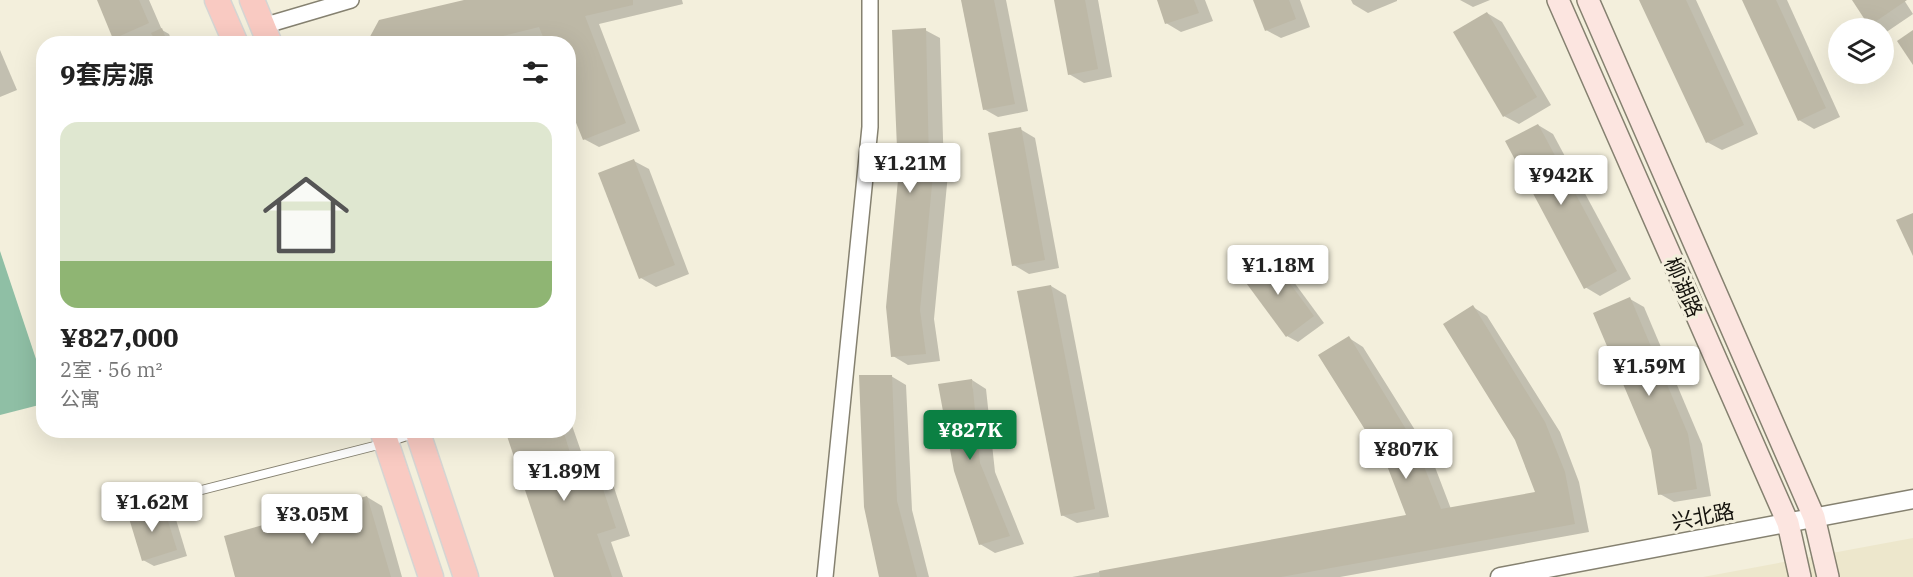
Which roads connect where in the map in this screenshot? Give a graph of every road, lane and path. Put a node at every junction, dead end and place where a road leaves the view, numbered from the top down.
1 (217, 0) edge
2 (252, 0) edge
3 (351, 0) edge
4 (870, 0) edge
5 (1558, 0) edge
6 (1588, 0) edge
7 (267, 35) edge
8 (233, 36) edge
9 (381, 438) edge
10 (384, 438) edge
11 (419, 438) edge
12 (182, 495) dead end
13 (1913, 500) edge
14 (1814, 517) junction
15 (1788, 523) junction
16 (431, 577) edge
17 (466, 577) edge
18 (825, 577) edge
19 (1500, 577) edge
20 (1800, 577) edge
21 (1828, 577) edge

1 - 8 main road
2 - 7 main road
3 - 7 street
4 - 18 street
5 - 15 main road, 柳湖路
6 - 14 main road, 柳湖路
9 - 12 lane
10 - 16 main road
11 - 17 main road
13 - 14 street, 兴北路
14 - 15 street, 兴北路
14 - 21 main road, 柳湖路
15 - 19 street, 兴北路
15 - 20 main road, 柳湖路

